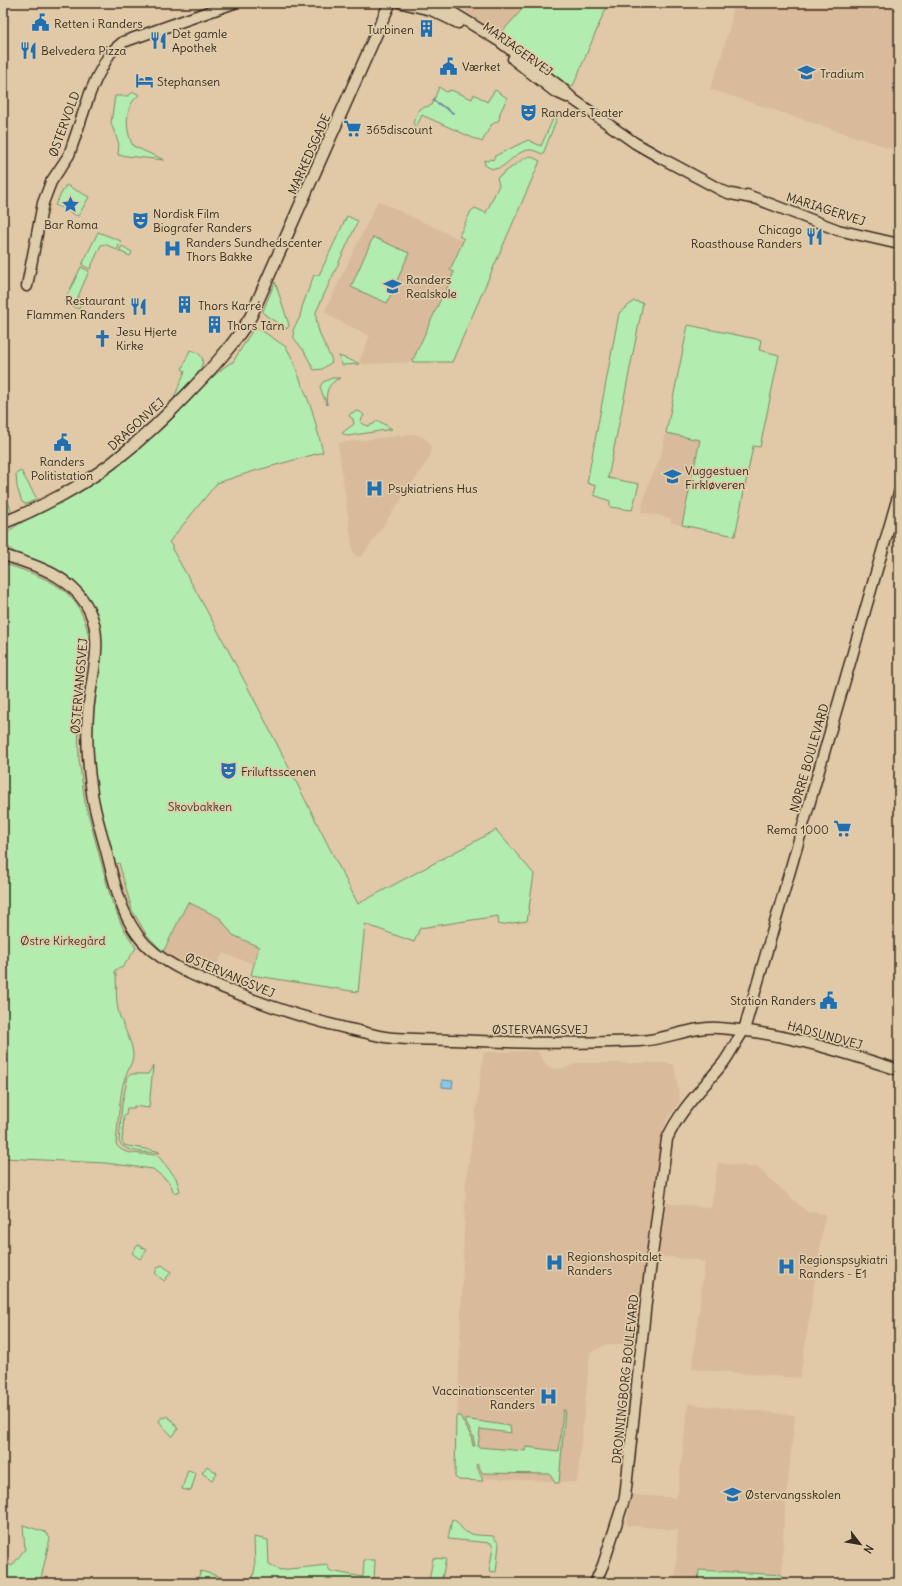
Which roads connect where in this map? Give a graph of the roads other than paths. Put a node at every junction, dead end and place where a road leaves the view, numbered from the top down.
1 (234, 3) edge
2 (390, 3) edge
3 (402, 3) edge
4 (437, 3) edge
5 (574, 100) junction
6 (897, 243) edge
7 (27, 286) dead end
8 (251, 316) joint
9 (899, 493) edge
10 (7, 521) edge
11 (3, 528) edge
12 (3, 550) edge
13 (3, 555) edge
14 (18, 560) junction
15 (744, 1030) junction
16 (899, 1070) edge
17 (595, 1583) edge

1 - 7 street, ØSTERVOLD
2 - 8 main road, MARKEDSGADE
3 - 5 street, MARIAGERVEJ
4 - 5 street, MARIAGERVEJ
5 - 6 street, MARIAGERVEJ
8 - 10 main road, DRAGONVEJ
9 - 15 street, NØRRE BOULEVARD
10 - 11 main road, DRAGONVEJ
12 - 14 street, ØSTERVANGSVEJ
13 - 14 street, ØSTERVANGSVEJ
14 - 15 street, ØSTERVANGSVEJ
15 - 16 street, HADSUNDVEJ
15 - 17 street, DRONNINGBORG BOULEVARD

